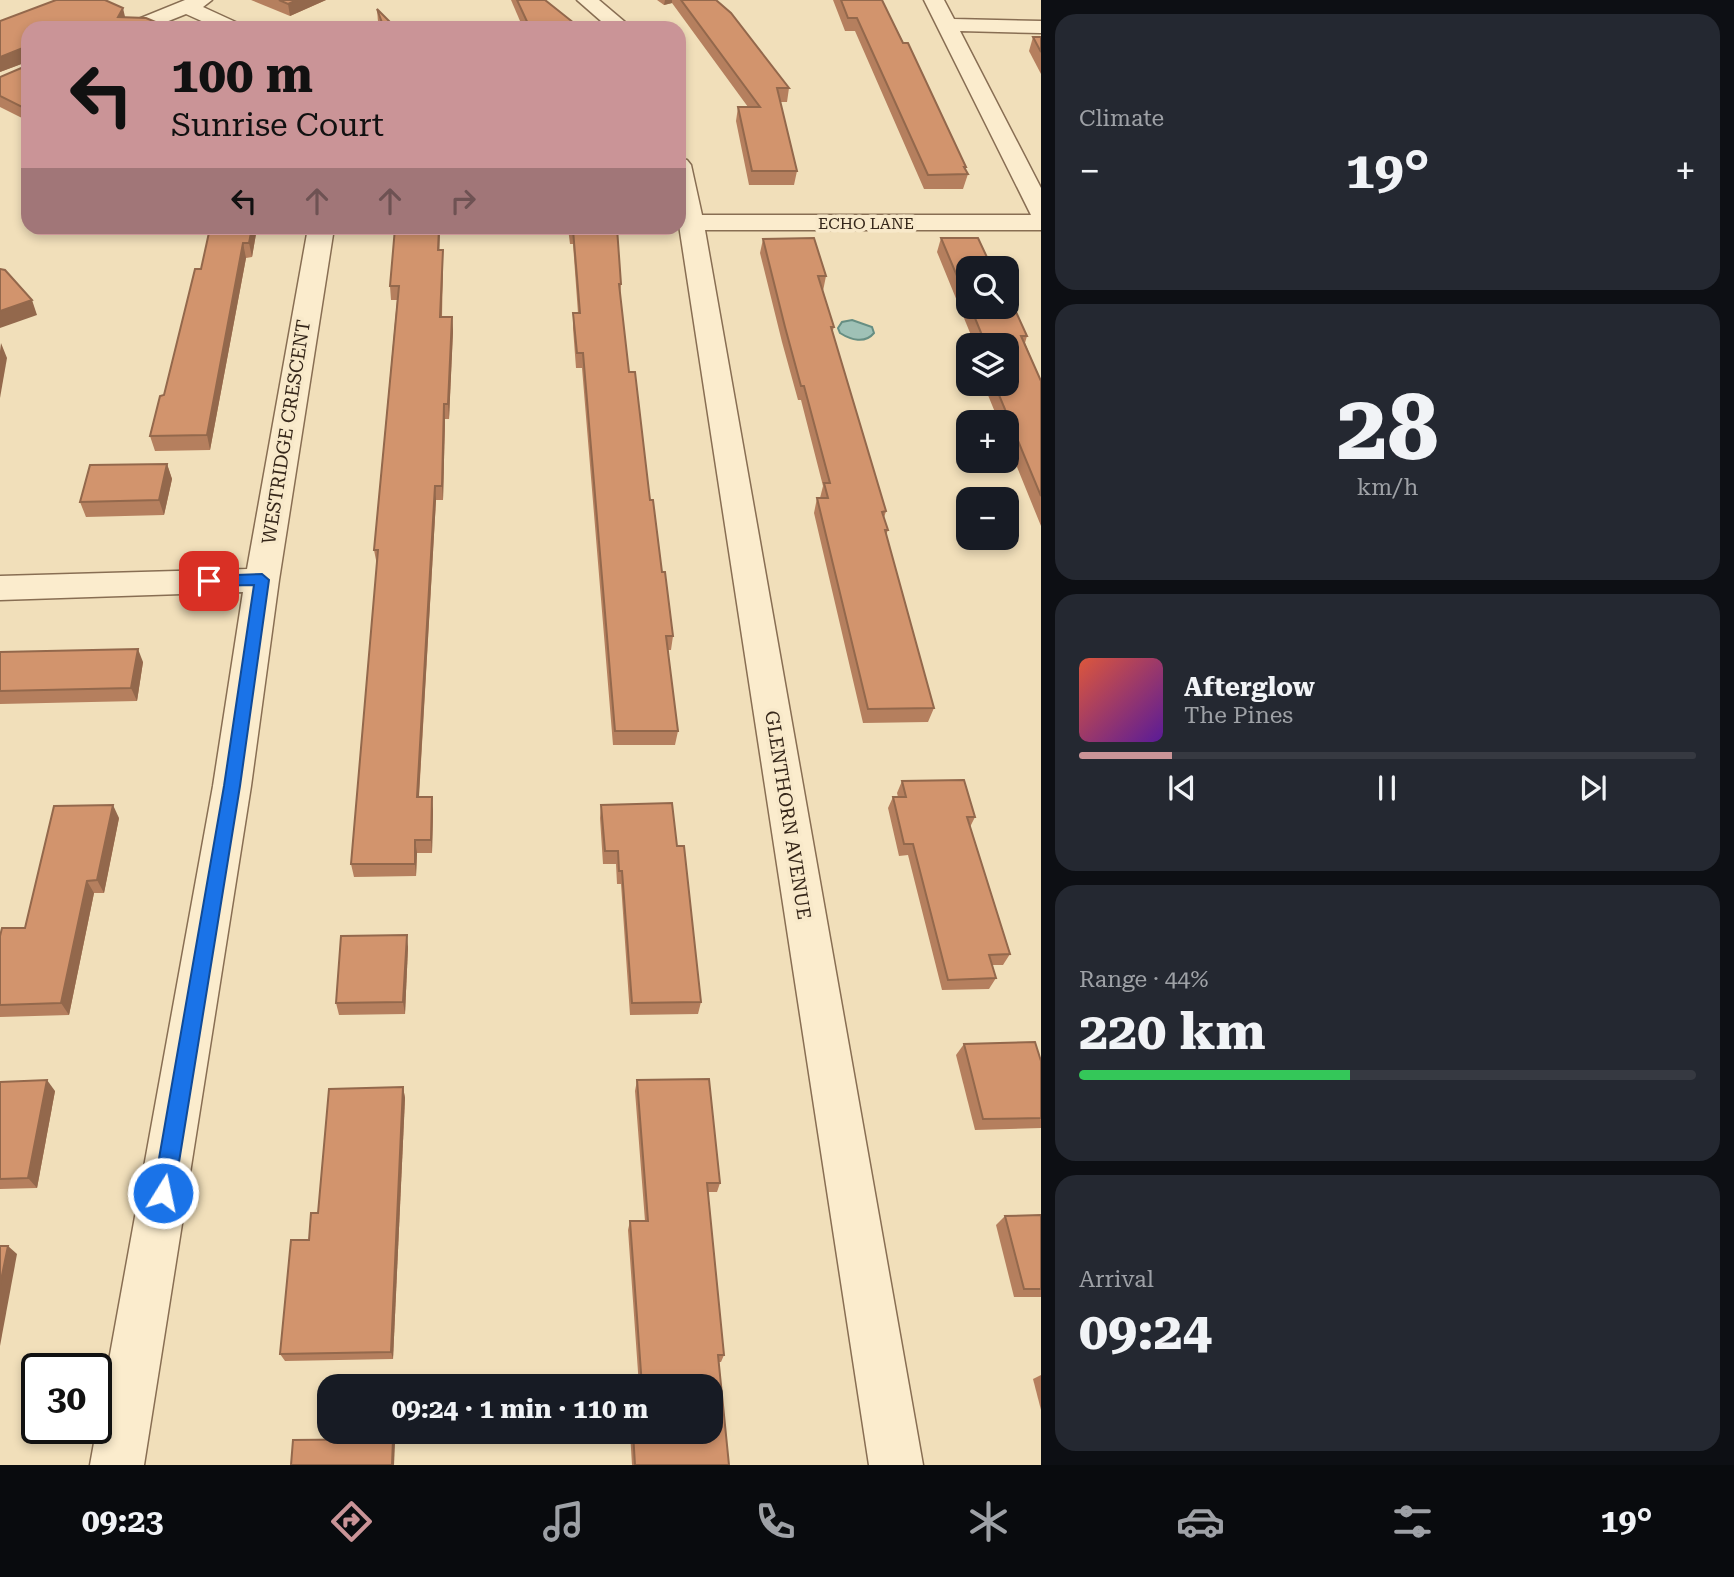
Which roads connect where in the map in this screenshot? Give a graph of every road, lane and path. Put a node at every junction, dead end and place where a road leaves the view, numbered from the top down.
1 (587, 0) edge
2 (934, 0) edge
3 (194, 3) edge
4 (150, 21) edge
5 (222, 21) edge
6 (613, 21) edge
7 (946, 25) junction
8 (1041, 27) edge
9 (686, 198) edge
10 (1041, 212) edge
11 (691, 222) junction
12 (1041, 223) edge
13 (320, 235) edge
14 (262, 580) junction
15 (0, 588) edge
16 (117, 1465) edge
17 (896, 1465) edge

1 - 6 street
2 - 7 street
3 - 4 street
3 - 5 street
7 - 8 street
7 - 10 street
9 - 11 street, GLENTHORN AVENUE
11 - 12 street, ECHO LANE
11 - 17 street, GLENTHORN AVENUE
13 - 14 street, WESTRIDGE CRESCENT
14 - 15 street
14 - 16 street, WESTRIDGE CRESCENT

